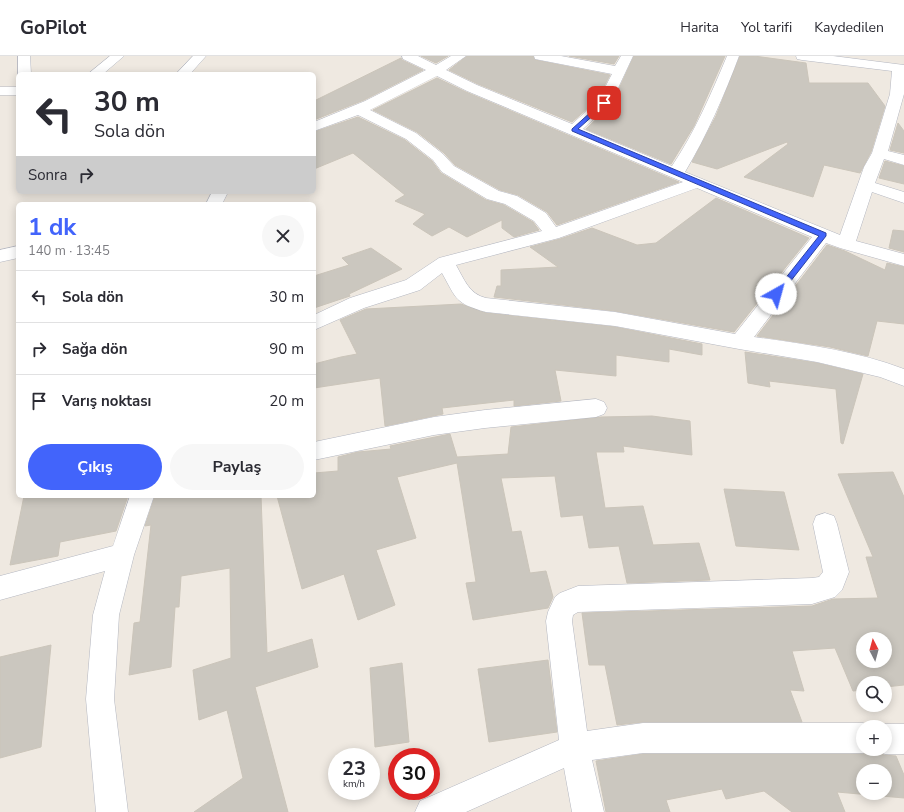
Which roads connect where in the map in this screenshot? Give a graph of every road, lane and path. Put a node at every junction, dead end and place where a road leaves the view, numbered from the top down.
1 (24, 56) edge
2 (118, 56) edge
3 (200, 56) edge
4 (408, 56) edge
5 (460, 56) edge
6 (540, 56) edge
7 (626, 56) edge
8 (733, 56) edge
9 (802, 56) edge
10 (861, 56) edge
11 (872, 66) junction
12 (902, 69) edge
13 (437, 70) junction
14 (620, 71) junction
15 (24, 72) edge
16 (98, 72) edge
17 (185, 72) edge
18 (0, 91) edge
19 (16, 91) edge
20 (901, 95) edge
21 (359, 110) junction
22 (888, 123) junction
23 (316, 126) edge
24 (904, 127) edge
25 (574, 130) junction
26 (880, 153) junction
27 (904, 160) edge
28 (676, 173) junction
29 (699, 182) junction
30 (866, 185) junction
31 (904, 198) edge
32 (553, 234) junction
33 (823, 235) junction
34 (846, 244) junction
35 (16, 252) edge
36 (0, 256) edge
37 (904, 260) edge
38 (445, 262) junction
39 (316, 322) edge
40 (739, 342) junction
41 (904, 378) edge
42 (596, 408) dead end
43 (316, 451) edge
44 (141, 498) edge
45 (826, 524) dead end
46 (122, 555) junction
47 (0, 588) edge
48 (856, 738) edge
49 (892, 738) edge
50 (904, 739) edge
51 (575, 748) junction
52 (112, 812) edge
53 (431, 812) edge
54 (588, 812) edge

1 - 15 street
2 - 16 street
3 - 17 street
4 - 13 street
5 - 13 street
6 - 14 street
7 - 14 street
8 - 28 street
9 - 11 street
10 - 11 street
11 - 12 street
12 - 20 street
13 - 21 street
13 - 25 street
14 - 25 street
18 - 19 street
20 - 22 street
21 - 23 street
21 - 32 street
22 - 24 street
22 - 26 street
25 - 28 street
26 - 27 street
26 - 30 street
28 - 29 street
29 - 32 street
29 - 33 street
30 - 31 street
30 - 34 street
32 - 38 street
33 - 34 street
33 - 40 street
34 - 37 street
35 - 36 street
38 - 39 street
38 - 40 street
40 - 41 street
42 - 43 street
44 - 46 street
45 - 51 street
46 - 47 street
46 - 52 street
48 - 51 street
49 - 50 street
51 - 53 street
51 - 54 street

